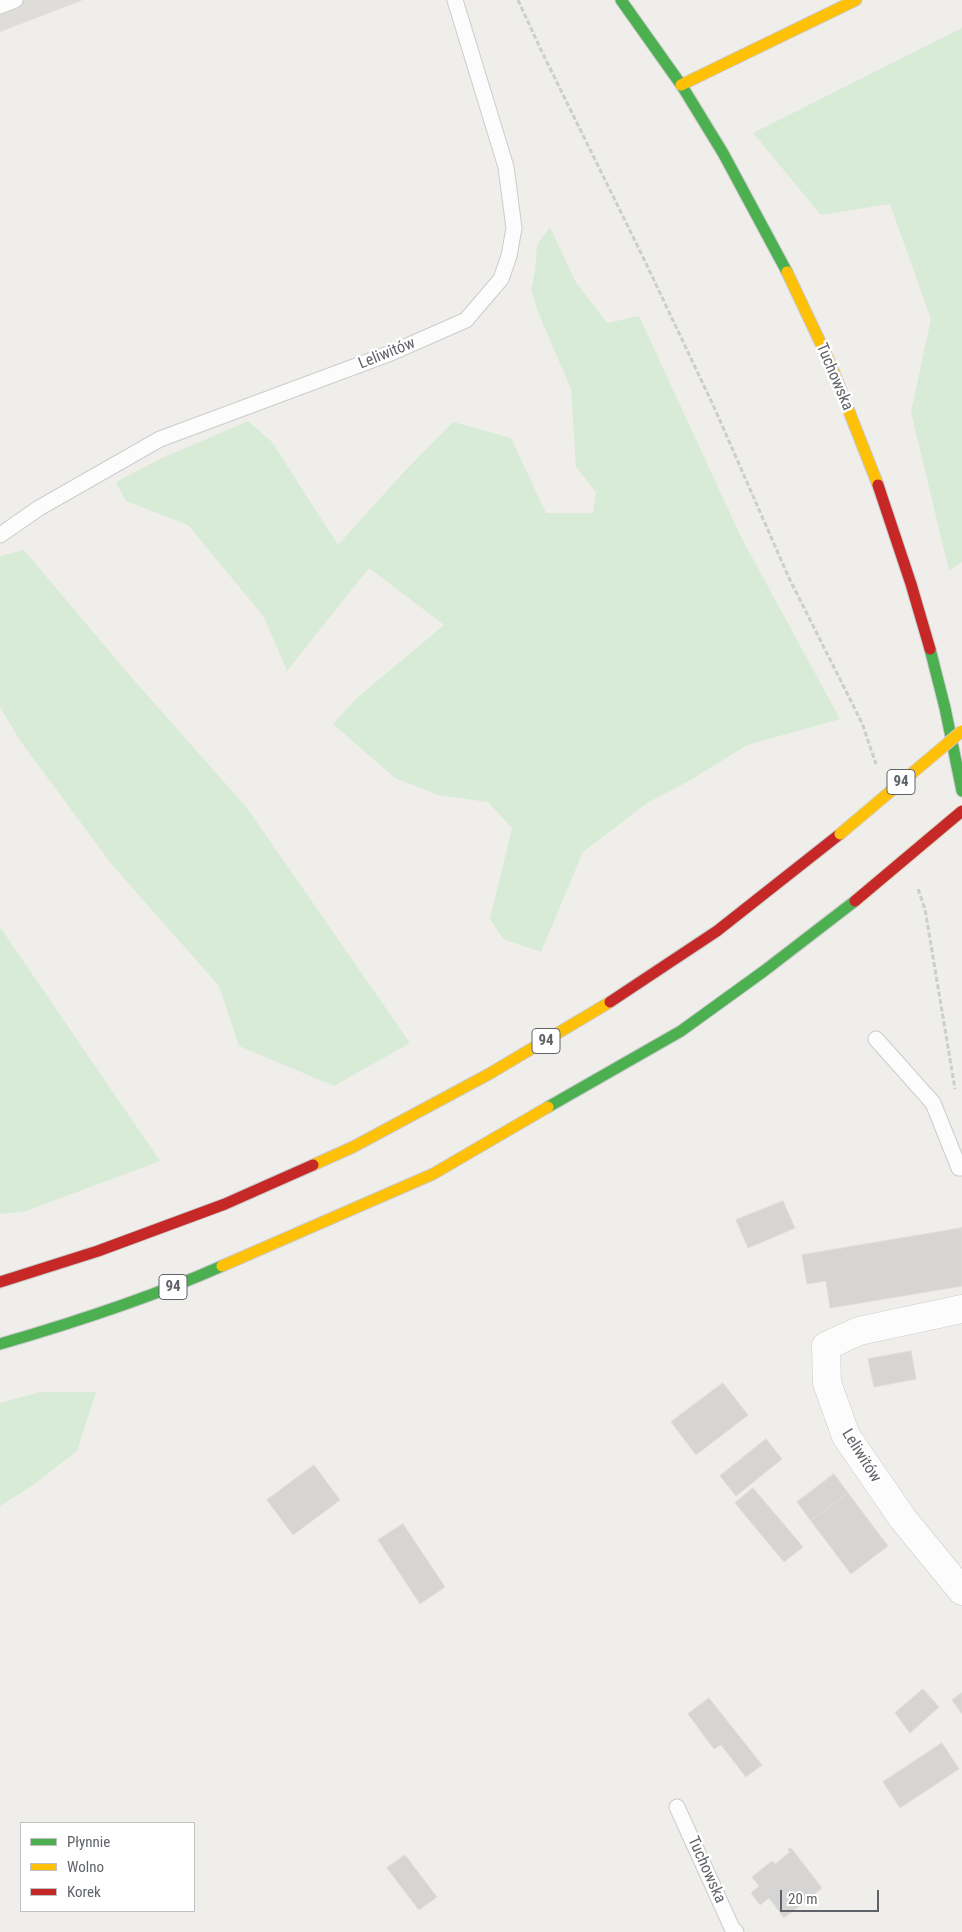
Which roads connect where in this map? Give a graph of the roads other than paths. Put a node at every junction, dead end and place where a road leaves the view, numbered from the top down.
1 (15, 0) edge
2 (455, 0) edge
3 (622, 0) edge
4 (856, 0) edge
5 (0, 6) edge
6 (681, 86) junction
7 (0, 535) edge
8 (962, 731) edge
9 (962, 791) edge
10 (962, 812) edge
11 (876, 1039) dead end
12 (962, 1168) edge
13 (0, 1282) edge
14 (962, 1309) edge
15 (0, 1344) edge
16 (962, 1592) edge
17 (677, 1807) dead end
18 (736, 1932) edge

1 - 5 lane
2 - 7 lane, Leliwitów
3 - 6 main road, Tuchowska
4 - 6 main road
6 - 9 main road, Tuchowska
8 - 13 main road, 94, bridge
10 - 15 main road, 94, bridge
11 - 12 lane
14 - 16 street, Leliwitów
17 - 18 lane, Tuchowska

